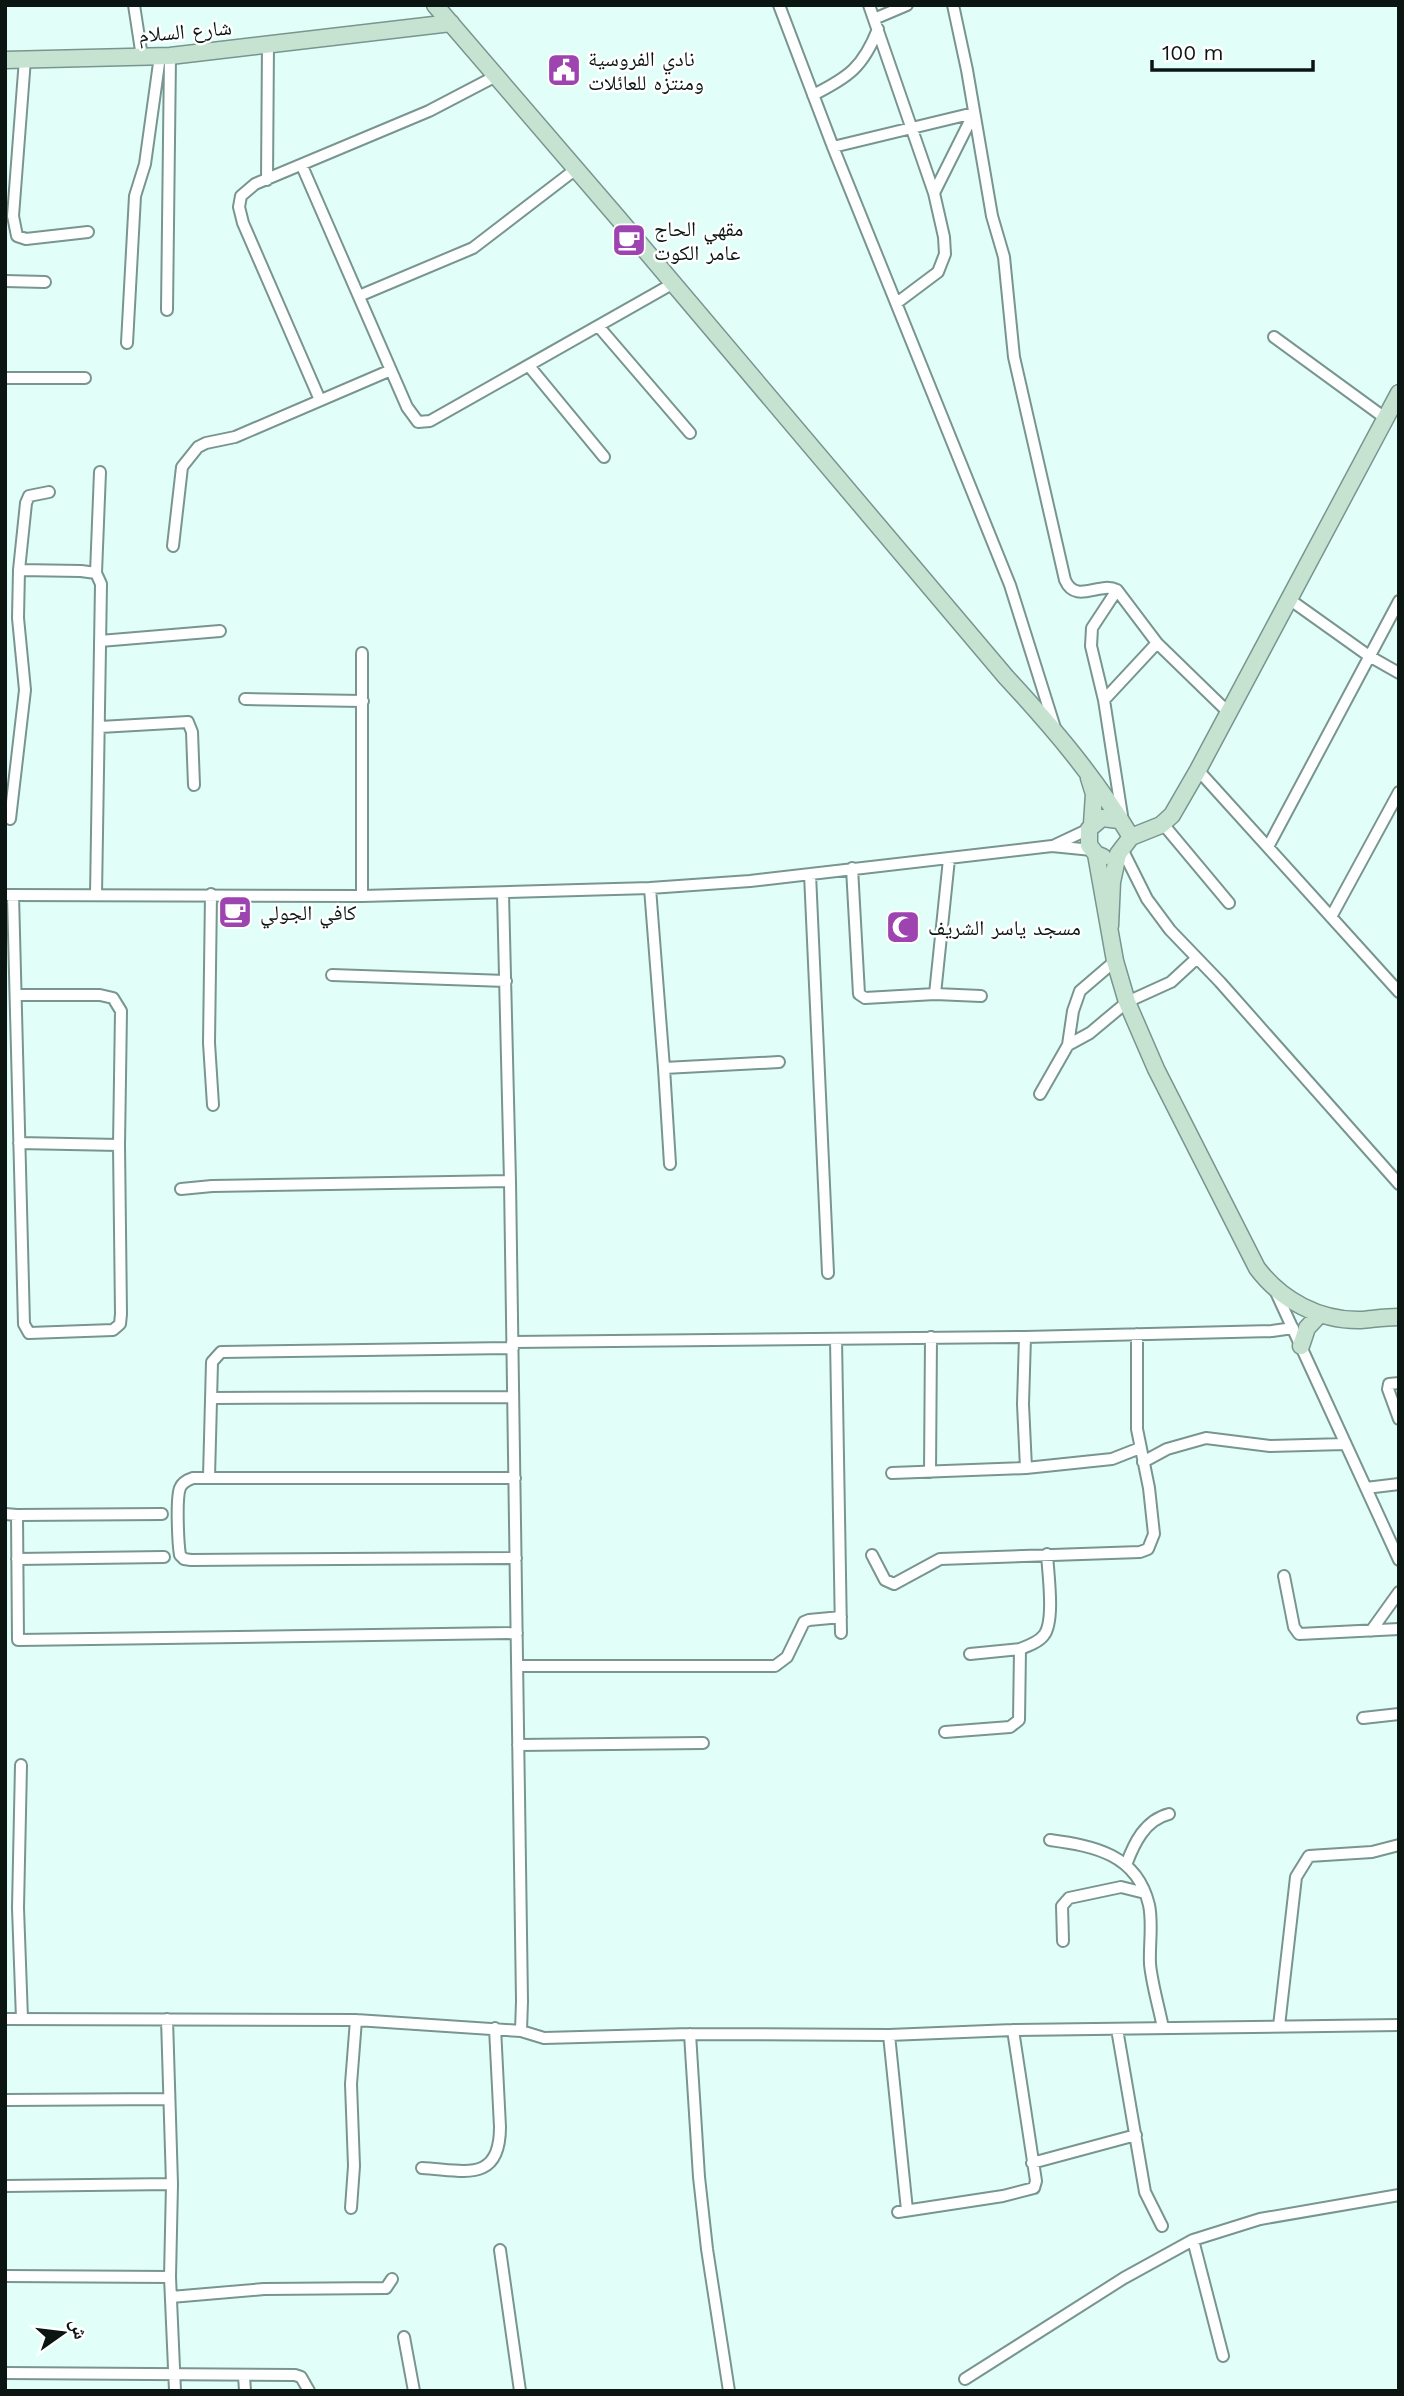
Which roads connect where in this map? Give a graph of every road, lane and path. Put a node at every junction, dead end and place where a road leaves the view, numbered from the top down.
1 (134, 5) edge
2 (435, 5) edge
3 (779, 5) edge
4 (869, 5) edge
5 (906, 5) edge
6 (953, 5) edge
7 (451, 23) junction
8 (876, 24) junction
9 (268, 43) junction
10 (165, 56) junction
11 (142, 57) junction
12 (24, 59) junction
13 (5, 60) edge
14 (496, 76) junction
15 (813, 95) junction
16 (974, 113) junction
17 (912, 128) junction
18 (834, 147) junction
19 (302, 166) junction
20 (576, 169) junction
21 (267, 180) junction
22 (934, 193) junction
23 (88, 232) dead end
24 (5, 281) edge
25 (45, 282) dead end
26 (672, 284) junction
27 (359, 296) junction
28 (898, 302) junction
29 (167, 310) dead end
30 (599, 327) junction
31 (1274, 337) dead end
32 (127, 343) dead end
33 (529, 366) junction
34 (391, 370) junction
35 (5, 378) edge
36 (85, 378) dead end
37 (1399, 393) edge
38 (320, 400) junction
39 (1385, 418) junction
40 (690, 433) dead end
41 (604, 457) dead end
42 (100, 472) dead end
43 (49, 492) dead end
44 (173, 546) dead end
45 (19, 570) junction
46 (96, 573) junction
47 (1117, 590) junction
48 (1289, 599) junction
49 (1399, 601) edge
50 (220, 631) dead end
51 (100, 641) junction
52 (1157, 643) junction
53 (362, 653) dead end
54 (1369, 656) junction
55 (1399, 673) edge
56 (245, 699) dead end
57 (1104, 700) junction
58 (363, 701) junction
59 (1229, 713) junction
60 (100, 727) junction
61 (1056, 731) junction
62 (1086, 769) junction
63 (1198, 770) junction
64 (194, 785) dead end
65 (1399, 792) edge
66 (10, 819) dead end
67 (1163, 824) junction
68 (1091, 826) junction
69 (1123, 837) junction
70 (1052, 846) junction
71 (1268, 847) junction
72 (1094, 852) junction
73 (949, 859) junction
74 (852, 869) junction
75 (810, 874) junction
76 (650, 888) junction
77 (211, 894) junction
78 (503, 894) junction
79 (9, 895) edge
80 (96, 895) junction
81 (362, 896) junction
82 (1229, 903) dead end
83 (1331, 917) junction
84 (1110, 926) junction
85 (1197, 958) junction
86 (1115, 961) junction
87 (332, 975) dead end
88 (506, 981) junction
89 (1398, 991) edge
90 (935, 994) junction
91 (16, 995) junction
92 (981, 996) dead end
93 (1127, 1002) junction
94 (1068, 1045) junction
95 (779, 1062) dead end
96 (664, 1068) junction
97 (5, 1093) edge
98 (18, 1093) junction
99 (1040, 1094) dead end
100 (213, 1105) dead end
101 (19, 1143) junction
102 (119, 1145) junction
103 (5, 1162) edge
104 (19, 1163) junction
105 (670, 1164) dead end
106 (510, 1181) junction
107 (1399, 1184) edge
108 (181, 1189) dead end
109 (828, 1273) dead end
110 (1273, 1287) junction
111 (1320, 1314) junction
112 (1399, 1317) edge
113 (1293, 1328) junction
114 (1137, 1335) junction
115 (931, 1337) junction
116 (1025, 1337) junction
117 (836, 1339) junction
118 (513, 1345) junction
119 (1301, 1346) junction
120 (1399, 1383) edge
121 (513, 1397) junction
122 (212, 1398) junction
123 (1399, 1419) edge
124 (1345, 1444) junction
125 (1140, 1448) junction
126 (1143, 1462) junction
127 (1026, 1468) junction
128 (930, 1472) junction
129 (891, 1473) dead end
130 (209, 1477) junction
131 (515, 1478) junction
132 (1399, 1485) edge
133 (1366, 1488) junction
134 (11, 1514) edge
135 (162, 1514) dead end
136 (1047, 1554) junction
137 (872, 1555) dead end
138 (164, 1557) dead end
139 (516, 1558) junction
140 (18, 1559) junction
141 (1399, 1560) edge
142 (1284, 1576) dead end
143 (5, 1588) edge
144 (18, 1588) junction
145 (1399, 1592) edge
146 (841, 1617) junction
147 (1399, 1629) edge
148 (1371, 1631) junction
149 (517, 1633) junction
150 (841, 1633) dead end
151 (1020, 1649) junction
152 (970, 1654) dead end
153 (517, 1666) junction
154 (1399, 1714) edge
155 (1363, 1718) dead end
156 (945, 1731) dead end
157 (703, 1743) dead end
158 (518, 1745) junction
159 (21, 1765) dead end
160 (1169, 1814) dead end
161 (1049, 1840) dead end
162 (1399, 1845) edge
163 (1126, 1865) junction
164 (1145, 1893) junction
165 (1063, 1941) dead end
166 (5, 2019) edge
167 (22, 2019) junction
168 (167, 2019) junction
169 (356, 2020) junction
170 (1399, 2025) edge
171 (1279, 2026) junction
172 (495, 2028) junction
173 (1163, 2028) junction
174 (1117, 2029) junction
175 (1013, 2030) junction
176 (521, 2031) junction
177 (690, 2034) junction
178 (888, 2035) junction
179 (169, 2099) junction
180 (5, 2100) edge
181 (1136, 2135) junction
182 (1032, 2163) junction
183 (422, 2168) dead end
184 (172, 2184) junction
185 (5, 2186) edge
186 (1399, 2195) edge
187 (351, 2208) dead end
188 (1162, 2227) dead end
189 (1193, 2240) junction
190 (500, 2250) dead end
191 (5, 2276) edge
192 (170, 2277) junction
193 (392, 2278) dead end
194 (171, 2297) junction
195 (404, 2337) dead end
196 (1223, 2356) dead end
197 (5, 2373) edge
198 (174, 2375) junction
199 (244, 2376) junction
200 (965, 2379) dead end
201 (175, 2391) edge
202 (245, 2391) edge
203 (309, 2391) edge
204 (414, 2391) edge
205 (520, 2391) edge
206 (729, 2391) edge

1 - 11 street
2 - 7 main road
3 - 15 street
4 - 8 street
5 - 8 street
6 - 16 street
7 - 9 main road, شارع السلام
7 - 14 main road
8 - 15 street
8 - 17 street
9 - 10 main road, شارع السلام
9 - 21 street
10 - 11 main road, شارع السلام
10 - 29 street
10 - 32 street
11 - 12 main road, شارع السلام
12 - 13 main road, شارع السلام
12 - 23 street
14 - 19 street
14 - 20 main road
15 - 18 street
16 - 17 street
16 - 22 street
16 - 47 street
17 - 18 street
17 - 22 street
18 - 28 street
19 - 21 street
19 - 27 street
20 - 26 main road
20 - 27 street
21 - 38 street
22 - 28 street
24 - 25 street
26 - 30 street
26 - 61 main road
27 - 34 street
28 - 61 street
30 - 33 street
30 - 40 street
31 - 39 street
33 - 34 street
33 - 41 street
34 - 38 street
35 - 36 street
37 - 39 main road
38 - 44 street
39 - 48 main road
42 - 46 street
43 - 45 street
45 - 46 street
45 - 66 street
46 - 51 street
47 - 52 street
47 - 57 street
48 - 54 street
48 - 59 main road
49 - 54 street
50 - 51 street
51 - 60 street
52 - 57 street
52 - 59 street
53 - 58 street
54 - 55 street
54 - 71 street
56 - 58 street
57 - 69 street
58 - 81 street
59 - 63 main road
60 - 64 street
60 - 80 street
61 - 62 main road
62 - 68 main road
62 - 69 main road
63 - 67 main road
63 - 71 street
65 - 83 street
67 - 69 main road
67 - 82 street
68 - 69 main road
68 - 70 street
68 - 72 main road
69 - 72 main road
69 - 84 main road
69 - 85 street
70 - 72 street
70 - 73 street
71 - 83 street
72 - 84 main road
73 - 74 street
73 - 90 street
74 - 75 street
74 - 90 street
75 - 76 street
75 - 109 street
76 - 78 street
76 - 96 street
77 - 80 street
77 - 81 street
77 - 100 street
78 - 81 street
78 - 88 street
79 - 80 street
79 - 91 street
83 - 89 street
84 - 86 main road
85 - 93 street
85 - 107 street
86 - 93 main road
86 - 94 street
87 - 88 street
88 - 106 street
90 - 92 street
91 - 98 street
91 - 102 street
93 - 94 street
93 - 110 main road
94 - 99 street
95 - 96 street
96 - 105 street
97 - 98 street
98 - 101 street
101 - 102 street
101 - 104 street
102 - 104 street
103 - 104 street
106 - 108 street
106 - 118 street
110 - 111 main road
110 - 113 street
111 - 112 main road
111 - 119 main road
113 - 114 street
113 - 119 street
114 - 116 street
114 - 125 street
115 - 116 street
115 - 117 street
115 - 128 street
116 - 127 street
117 - 118 street
117 - 146 street
118 - 121 street
118 - 122 street
119 - 124 street
120 - 123 street
121 - 122 street
121 - 131 street
122 - 130 street
124 - 126 street
124 - 133 street
125 - 126 street
125 - 127 street
126 - 136 street
127 - 128 street
128 - 129 street
130 - 131 street
130 - 139 street
131 - 139 street
132 - 133 street
133 - 141 street
134 - 135 street
134 - 140 street
136 - 137 street
136 - 151 street
138 - 140 street
139 - 149 street
140 - 144 street
142 - 148 street
143 - 144 street
144 - 149 street
145 - 148 street
146 - 150 street
146 - 153 street
147 - 148 street
149 - 153 street
151 - 152 street
151 - 156 street
153 - 158 street
154 - 155 street
157 - 158 street
158 - 176 street
159 - 167 street
160 - 163 street
161 - 163 street
162 - 171 street
163 - 164 street
164 - 165 street
164 - 173 street
166 - 167 street
167 - 168 street
168 - 169 street
168 - 179 street
169 - 172 street
169 - 187 street
170 - 171 street
171 - 173 street
172 - 176 street
172 - 183 street
173 - 174 street
174 - 175 street
174 - 181 street
175 - 178 street
175 - 182 street
176 - 177 street
177 - 178 street
177 - 206 street
178 - 182 street
179 - 180 street
179 - 184 street
181 - 182 street
181 - 188 street
184 - 185 street
184 - 192 street
186 - 189 street
189 - 196 street
189 - 200 street
190 - 205 street
191 - 192 street
192 - 194 street
193 - 194 street
194 - 198 street
195 - 204 street
197 - 198 street
198 - 199 street
198 - 201 street
199 - 202 street
199 - 203 street

